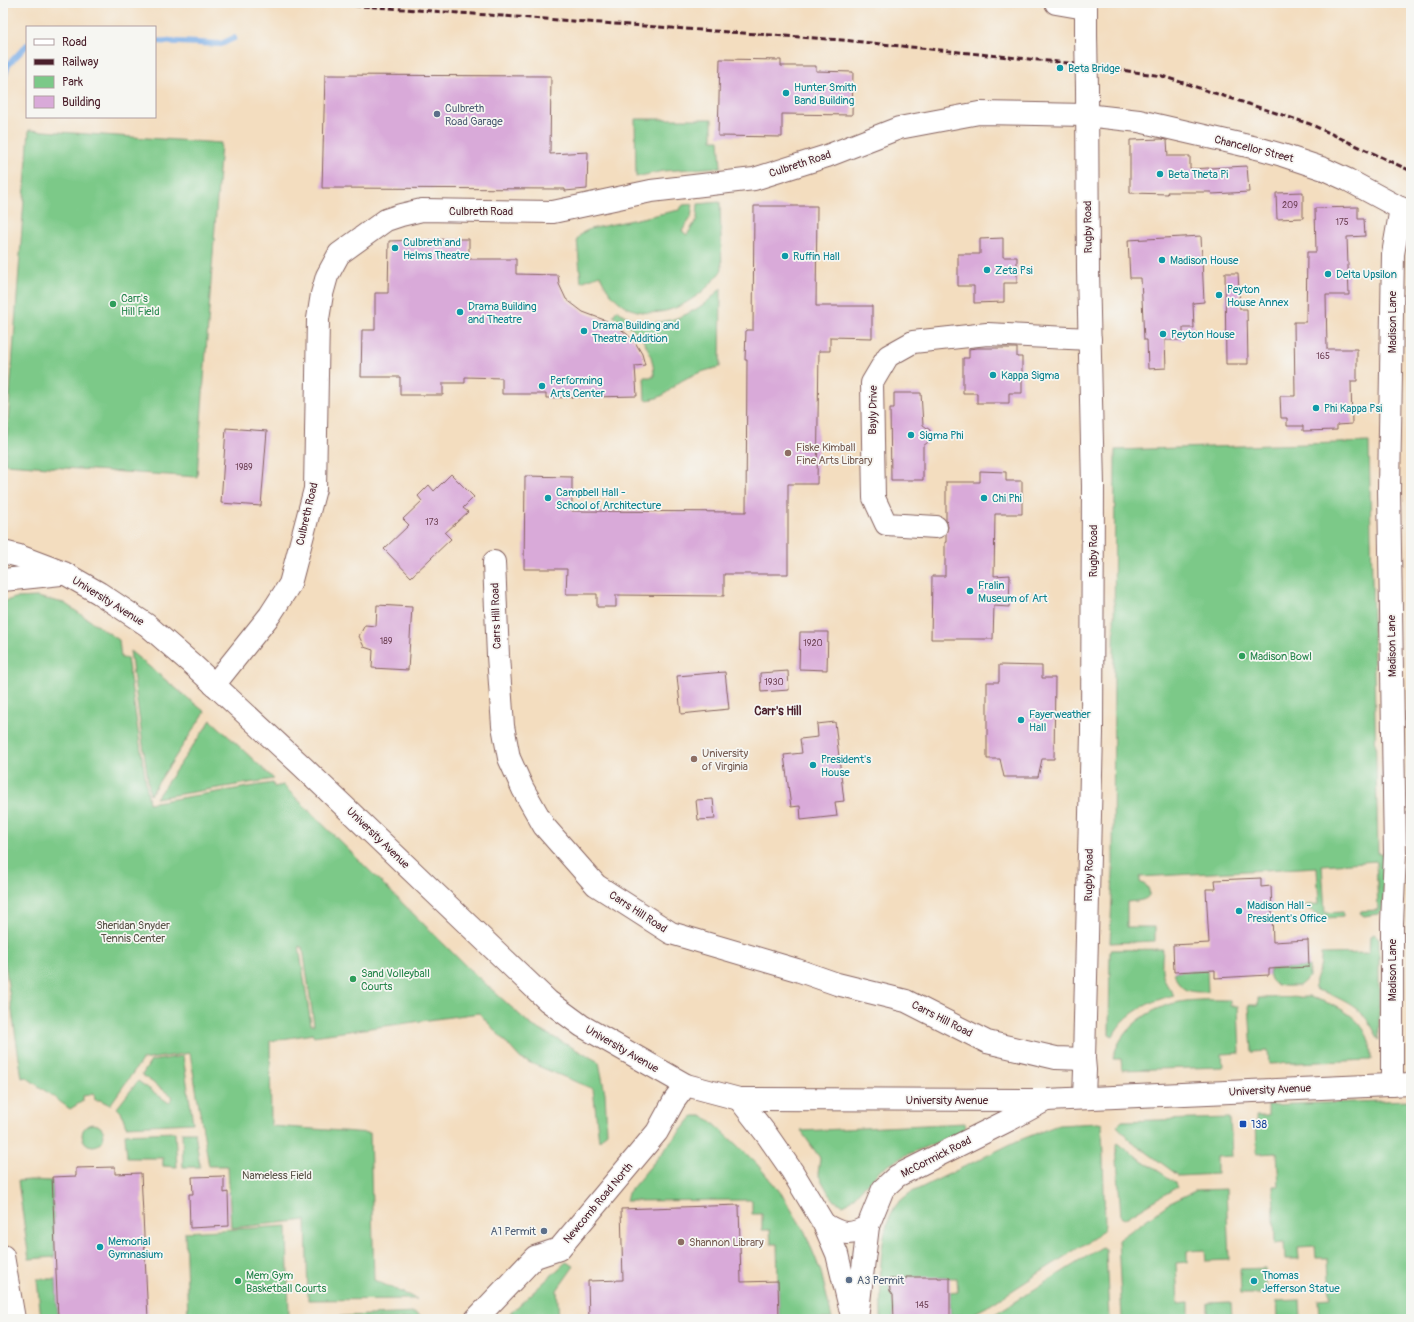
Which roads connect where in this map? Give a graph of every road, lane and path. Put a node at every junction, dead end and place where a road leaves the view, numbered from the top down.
1 (1056, 3) edge
2 (1086, 6) edge
3 (1086, 115) junction
4 (1406, 211) edge
5 (1090, 339) junction
6 (936, 527) dead end
7 (3, 552) edge
8 (494, 562) dead end
9 (64, 573) junction
10 (3, 580) edge
11 (214, 685) junction
12 (1084, 1059) junction
13 (686, 1085) junction
14 (1401, 1085) edge
15 (1084, 1098) junction
16 (739, 1099) junction
17 (1046, 1100) junction
18 (824, 1224) junction
19 (868, 1226) junction
20 (3, 1256) edge
21 (14, 1319) edge
22 (476, 1319) edge
23 (853, 1319) edge
24 (857, 1319) edge

1 - 2 street
2 - 3 street, Rugby Road, bridge
3 - 4 street, Chancellor Street
3 - 5 street, Rugby Road
3 - 11 street, Culbreth Road
4 - 14 street, Madison Lane
5 - 6 street, Bayly Drive
5 - 12 street, Rugby Road
7 - 9 street, University Avenue
8 - 12 street, Carrs Hill Road
9 - 10 street
9 - 11 street, University Avenue
11 - 13 street, University Avenue
12 - 15 street, Rugby Road
13 - 16 street, University Avenue
13 - 22 street, Newcomb Road North
14 - 15 street, University Avenue
15 - 17 street, University Avenue
16 - 17 street, University Avenue
16 - 18 street
17 - 19 street, McCormick Road
18 - 19 street
18 - 23 street
19 - 24 street, McCormick Road
20 - 21 street

